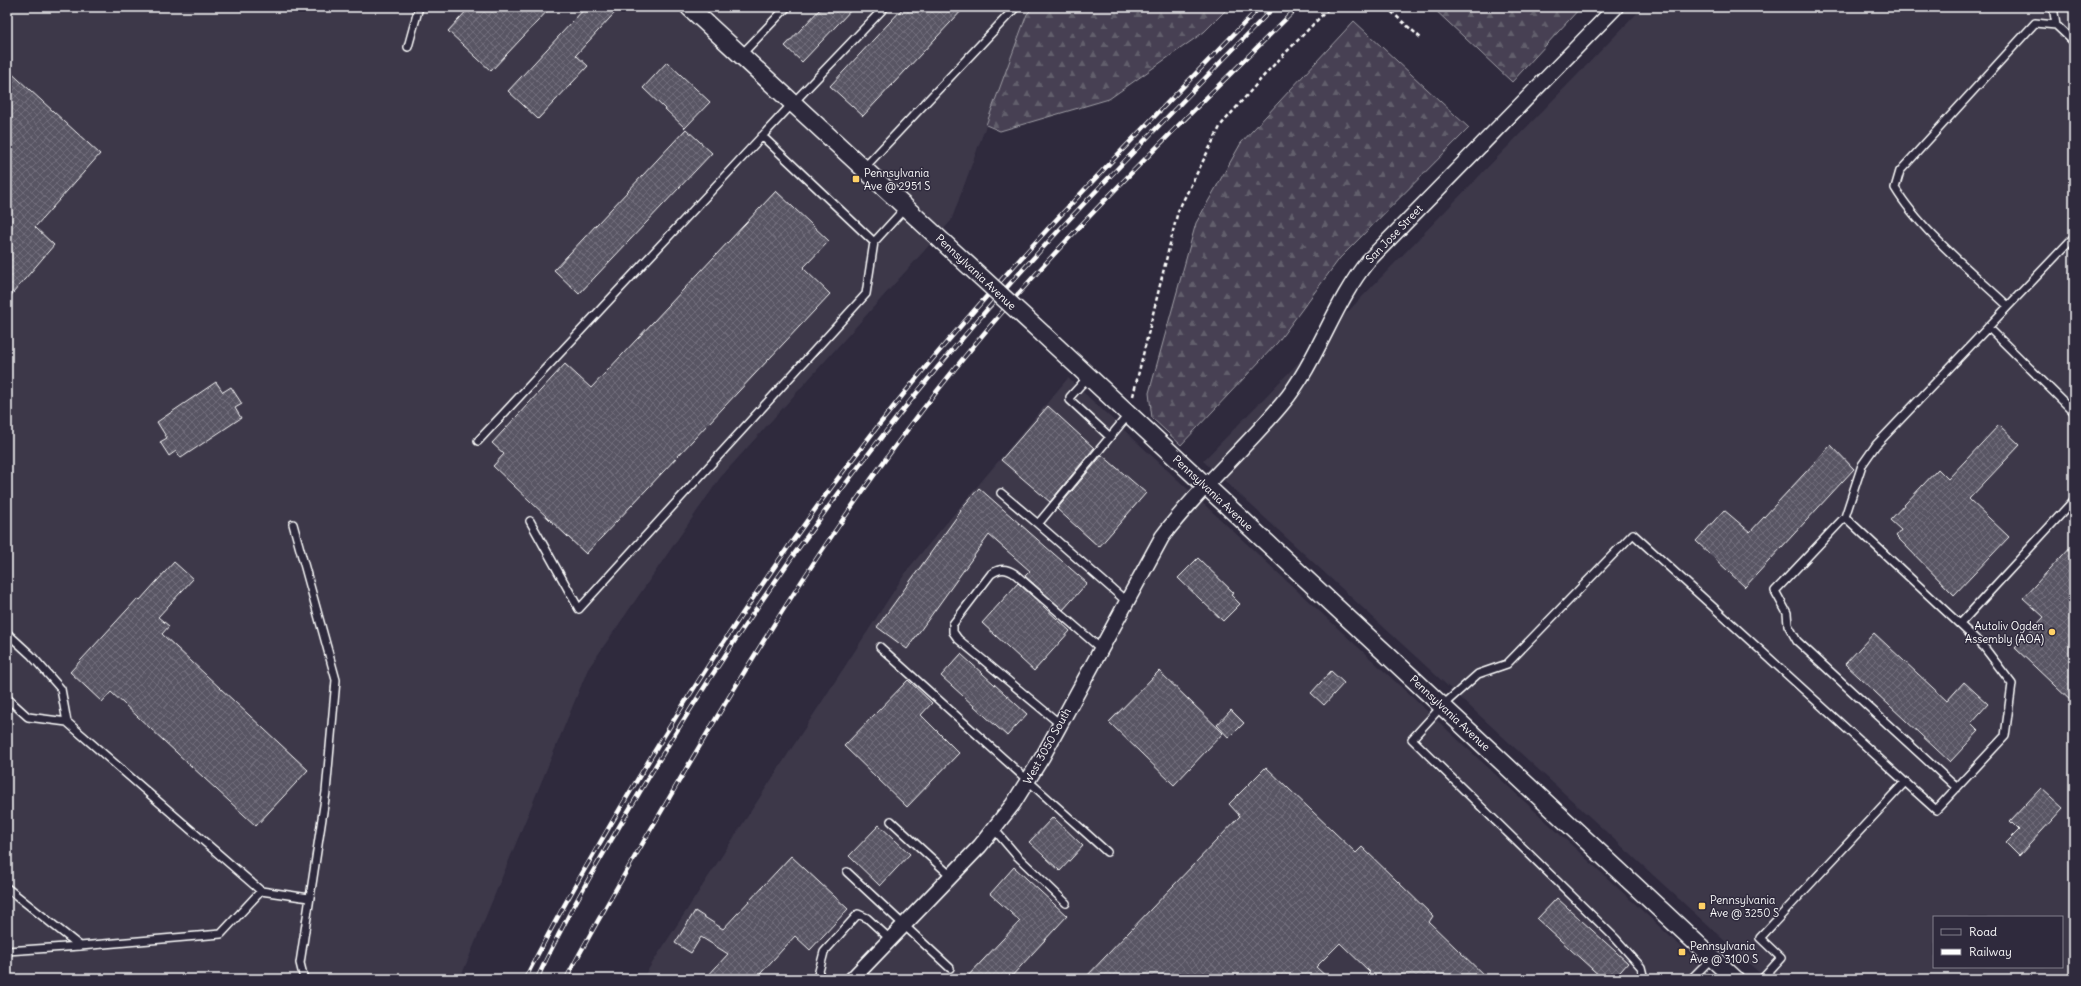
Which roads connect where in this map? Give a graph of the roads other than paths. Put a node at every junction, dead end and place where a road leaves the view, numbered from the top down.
1 (419, 7) edge
2 (689, 7) edge
3 (787, 7) edge
4 (885, 7) edge
5 (1016, 7) edge
6 (1616, 7) edge
7 (2053, 7) edge
8 (2056, 25) junction
9 (2074, 42) edge
10 (408, 47) dead end
11 (741, 55) junction
12 (793, 104) junction
13 (762, 136) junction
14 (864, 168) junction
15 (906, 207) junction
16 (2074, 237) edge
17 (874, 242) junction
18 (2008, 306) junction
19 (1988, 327) junction
20 (1089, 376) junction
21 (2074, 412) edge
22 (1129, 414) junction
23 (1110, 437) junction
24 (478, 441) dead end
25 (1205, 486) junction
26 (1001, 493) dead end
27 (2074, 500) edge
28 (1845, 517) junction
29 (530, 521) dead end
30 (293, 524) dead end
31 (1038, 524) junction
32 (1126, 601) junction
33 (1960, 624) junction
34 (7, 633) edge
35 (880, 647) dead end
36 (1101, 649) junction
37 (7, 698) edge
38 (1442, 706) junction
39 (67, 722) junction
40 (1060, 724) junction
41 (1028, 780) junction
42 (1905, 782) junction
43 (1957, 788) junction
44 (891, 821) dead end
45 (994, 829) junction
46 (1107, 852) dead end
47 (847, 872) dead end
48 (951, 876) junction
49 (7, 888) edge
50 (261, 891) junction
51 (309, 898) junction
52 (1066, 903) dead end
53 (904, 926) junction
54 (890, 939) junction
55 (80, 946) junction
56 (7, 951) edge
57 (1712, 958) junction
58 (950, 968) dead end
59 (304, 979) edge
60 (817, 979) edge
61 (852, 979) edge
62 (1644, 979) edge
63 (1691, 979) edge
64 (1736, 979) edge
65 (1762, 979) edge

1 - 10 lane
2 - 11 street, Pennsylvania Avenue
3 - 11 lane
4 - 12 lane
5 - 14 lane
6 - 25 street, San Jose Street
7 - 8 lane
8 - 9 lane
8 - 18 lane
11 - 12 street, Pennsylvania Avenue
12 - 13 lane
12 - 14 street, Pennsylvania Avenue
13 - 17 lane
13 - 24 lane
14 - 15 street, Pennsylvania Avenue
15 - 17 lane
15 - 20 street, Pennsylvania Avenue, bridge
16 - 18 lane
17 - 29 lane
18 - 19 lane
19 - 21 lane
19 - 28 lane
20 - 22 street, Pennsylvania Avenue
20 - 23 lane
22 - 23 lane
22 - 25 street, Pennsylvania Avenue
23 - 31 lane
25 - 32 street, West 3050 South
25 - 38 street, Pennsylvania Avenue
26 - 31 lane
27 - 33 lane
28 - 33 lane
28 - 43 lane
30 - 51 lane
31 - 32 lane
32 - 36 street, West 3050 South
33 - 43 lane
34 - 39 lane
35 - 41 lane
36 - 40 street, West 3050 South
36 - 40 lane
37 - 39 lane
38 - 42 lane
38 - 57 street, Pennsylvania Avenue
38 - 62 lane
39 - 50 lane
40 - 41 street, West 3050 South
41 - 45 street, West 3050 South
41 - 46 lane
42 - 43 lane
42 - 65 lane
44 - 48 lane
45 - 48 street, West 3050 South
45 - 52 lane
47 - 53 lane
48 - 53 street, West 3050 South
49 - 55 lane
50 - 51 lane
50 - 55 lane
51 - 59 lane
53 - 54 street, West 3050 South
53 - 58 lane
54 - 60 lane
54 - 61 street, West 3050 South
55 - 56 lane
57 - 63 lane
57 - 64 street, Pennsylvania Avenue

